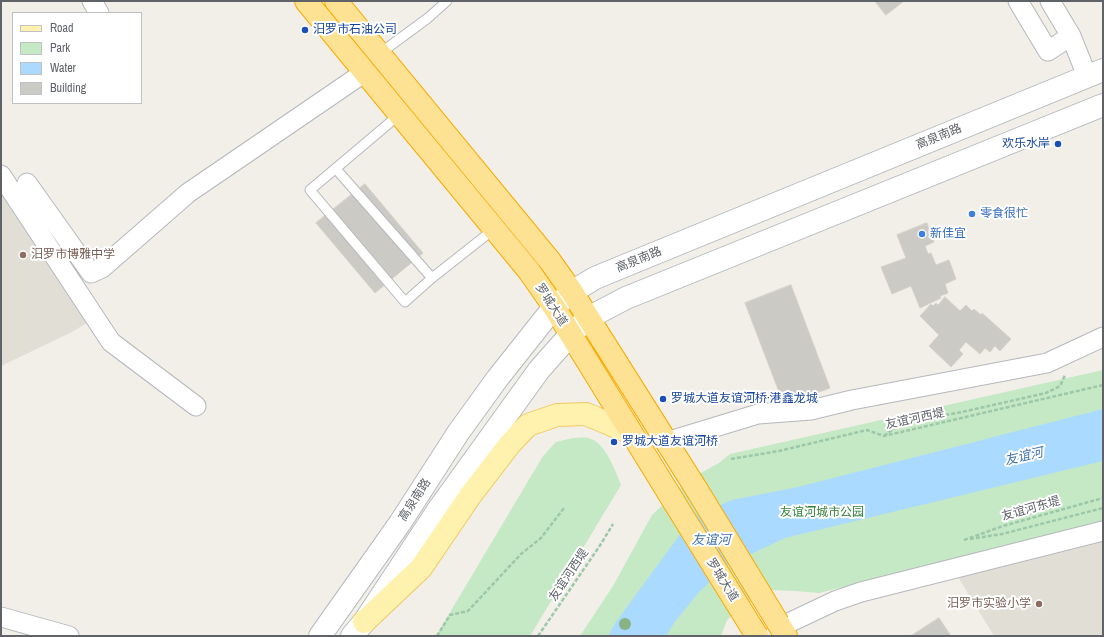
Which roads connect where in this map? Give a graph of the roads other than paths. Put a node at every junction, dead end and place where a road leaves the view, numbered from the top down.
1 (92, 1) edge
2 (306, 1) edge
3 (336, 1) edge
4 (447, 1) edge
5 (1018, 1) edge
6 (1050, 1) edge
7 (98, 12) edge
8 (1071, 36) junction
9 (379, 54) junction
10 (365, 72) junction
11 (1095, 73) edge
12 (1103, 105) edge
13 (400, 114) junction
14 (336, 169) junction
15 (1, 175) edge
16 (27, 183) dead end
17 (495, 229) junction
18 (432, 278) junction
19 (572, 292) junction
20 (554, 308) junction
21 (588, 318) junction
22 (570, 335) junction
23 (1103, 337) edge
24 (196, 406) dead end
25 (631, 433) junction
26 (666, 442) junction
27 (1103, 531) edge
28 (1, 617) edge
29 (358, 629) edge
30 (781, 629) edge
31 (69, 636) edge
32 (320, 636) edge
33 (757, 636) edge

1 - 7 street
2 - 10 highway, 罗城大道
3 - 9 highway, 罗城大道
4 - 9 lane
5 - 8 street
6 - 8 street
8 - 11 street
9 - 19 highway, 罗城大道
10 - 13 highway, 罗城大道
10 - 16 street
11 - 19 main road, 高泉南路
12 - 21 main road, 高泉南路
13 - 14 lane
13 - 17 highway, 罗城大道
14 - 18 lane
14 - 18 lane
15 - 24 street
17 - 18 lane
17 - 20 highway, 罗城大道
19 - 20 main road, 高泉南路
19 - 21 highway, 罗城大道
20 - 22 highway, 罗城大道
20 - 32 main road, 高泉南路
21 - 22 main road, 高泉南路
21 - 26 highway, 罗城大道
22 - 25 highway, 罗城大道
22 - 29 main road, 高泉南路
23 - 26 street
25 - 29 main road
25 - 33 highway, 罗城大道, bridge
26 - 30 highway, 罗城大道, bridge
27 - 30 street
28 - 31 street

